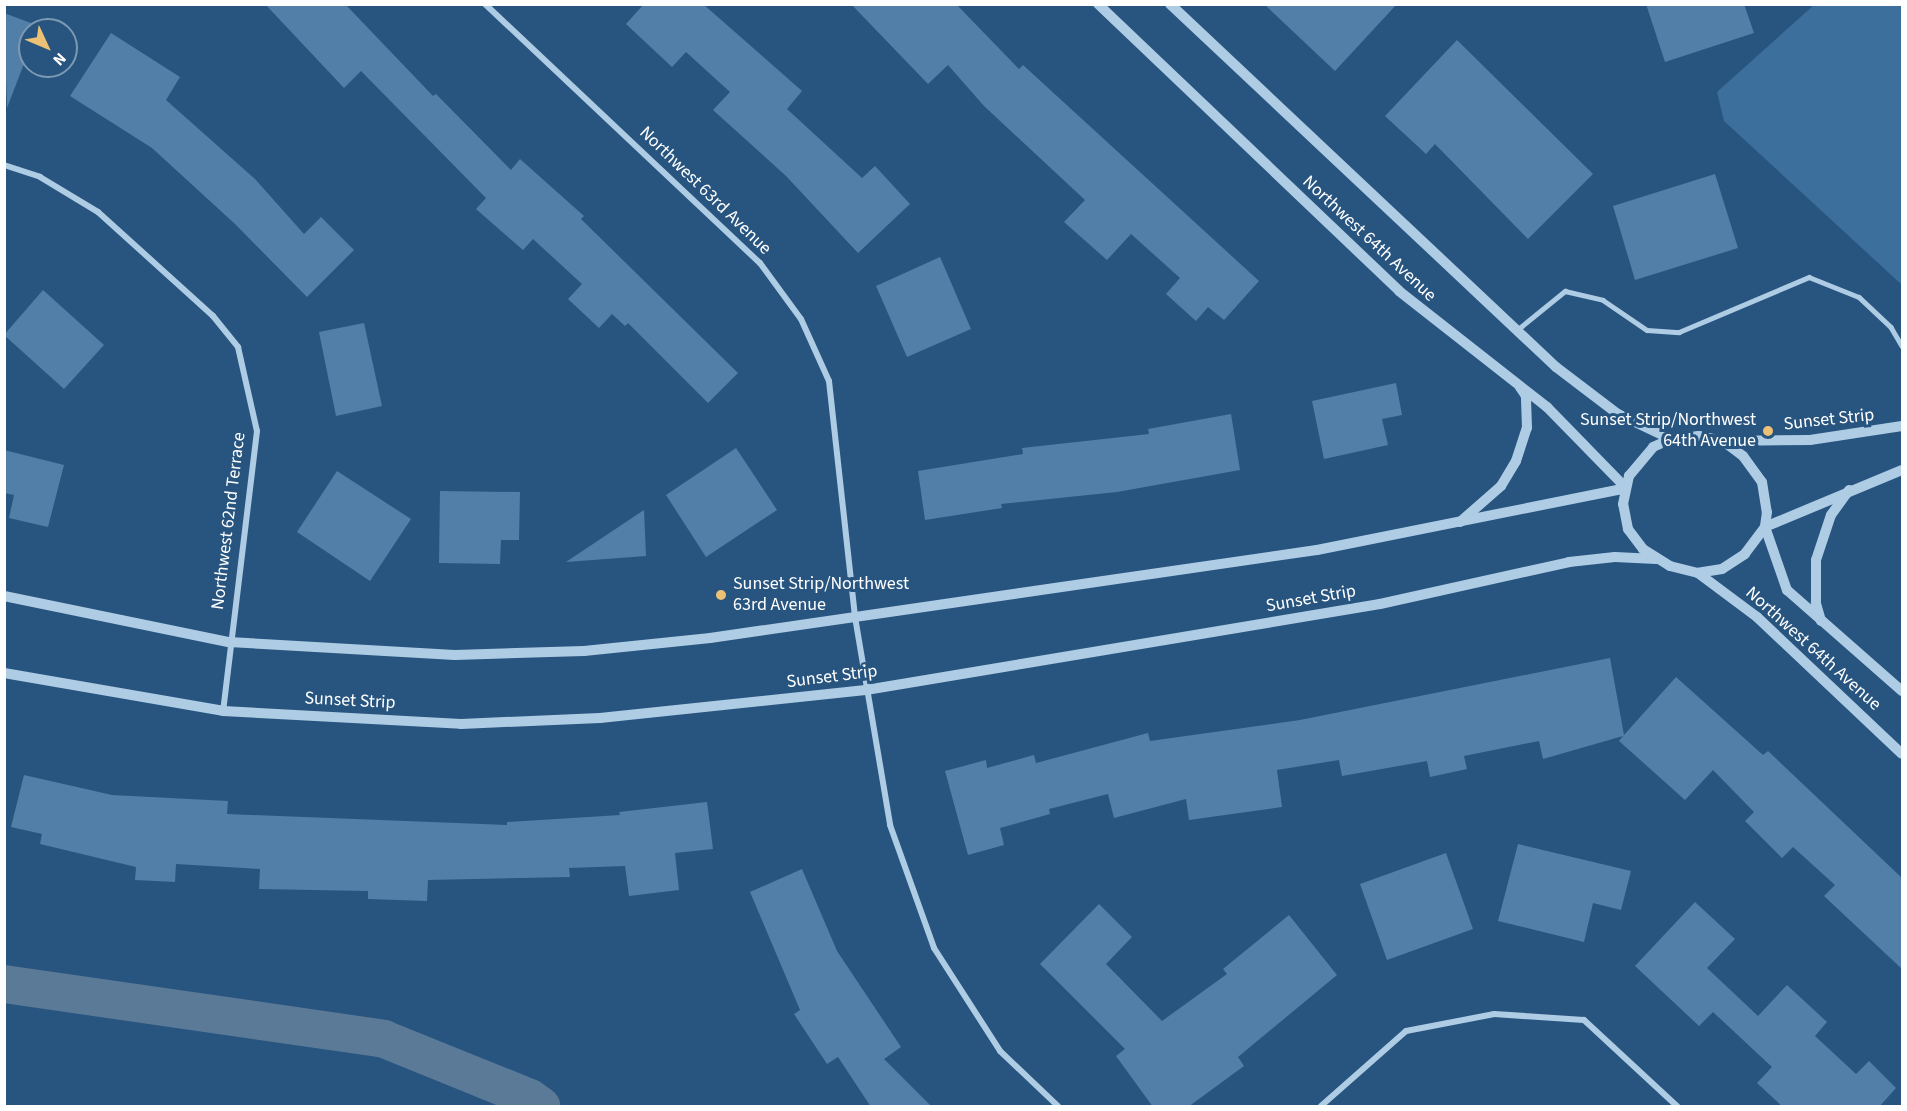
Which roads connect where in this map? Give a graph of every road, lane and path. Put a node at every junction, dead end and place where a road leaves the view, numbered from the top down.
1 (485, 4) edge
2 (1098, 4) edge
3 (1170, 4) edge
4 (4, 165) edge
5 (1517, 330) junction
6 (1902, 346) edge
7 (1517, 381) junction
8 (1902, 426) edge
9 (1671, 439) junction
10 (1723, 441) junction
11 (1902, 470) edge
12 (1626, 488) junction
13 (1849, 489) junction
14 (1458, 523) junction
15 (1765, 527) junction
16 (1656, 559) junction
17 (1698, 573) junction
18 (4, 596) edge
19 (855, 617) junction
20 (1822, 621) junction
21 (229, 642) junction
22 (4, 674) edge
23 (866, 690) junction
24 (1902, 691) edge
25 (223, 711) junction
26 (1902, 754) edge
27 (1058, 1107) edge
28 (1321, 1107) edge
29 (1677, 1107) edge

1 - 19 street, Northwest 63rd Avenue
2 - 7 street, Northwest 64th Avenue
3 - 5 street, Northwest 64th Avenue
4 - 21 street, Northwest 62nd Terrace
5 - 6 lane
5 - 9 street, Northwest 64th Avenue
7 - 12 street, Northwest 64th Avenue
7 - 14 street
8 - 10 street, Sunset Strip
9 - 10 street
9 - 12 street
10 - 15 street
11 - 13 street
12 - 14 street
12 - 16 street
13 - 15 street
13 - 20 street
14 - 19 street
15 - 17 street
15 - 20 street, Northwest 64th Avenue
16 - 17 street
16 - 23 street, Sunset Strip
17 - 26 street, Northwest 64th Avenue
18 - 21 street
19 - 21 street
19 - 23 street, Northwest 63rd Avenue
20 - 24 street, Northwest 64th Avenue
21 - 25 street, Northwest 62nd Terrace
22 - 25 street, Sunset Strip
23 - 25 street, Sunset Strip
23 - 27 street, Northwest 63rd Avenue
28 - 29 street

